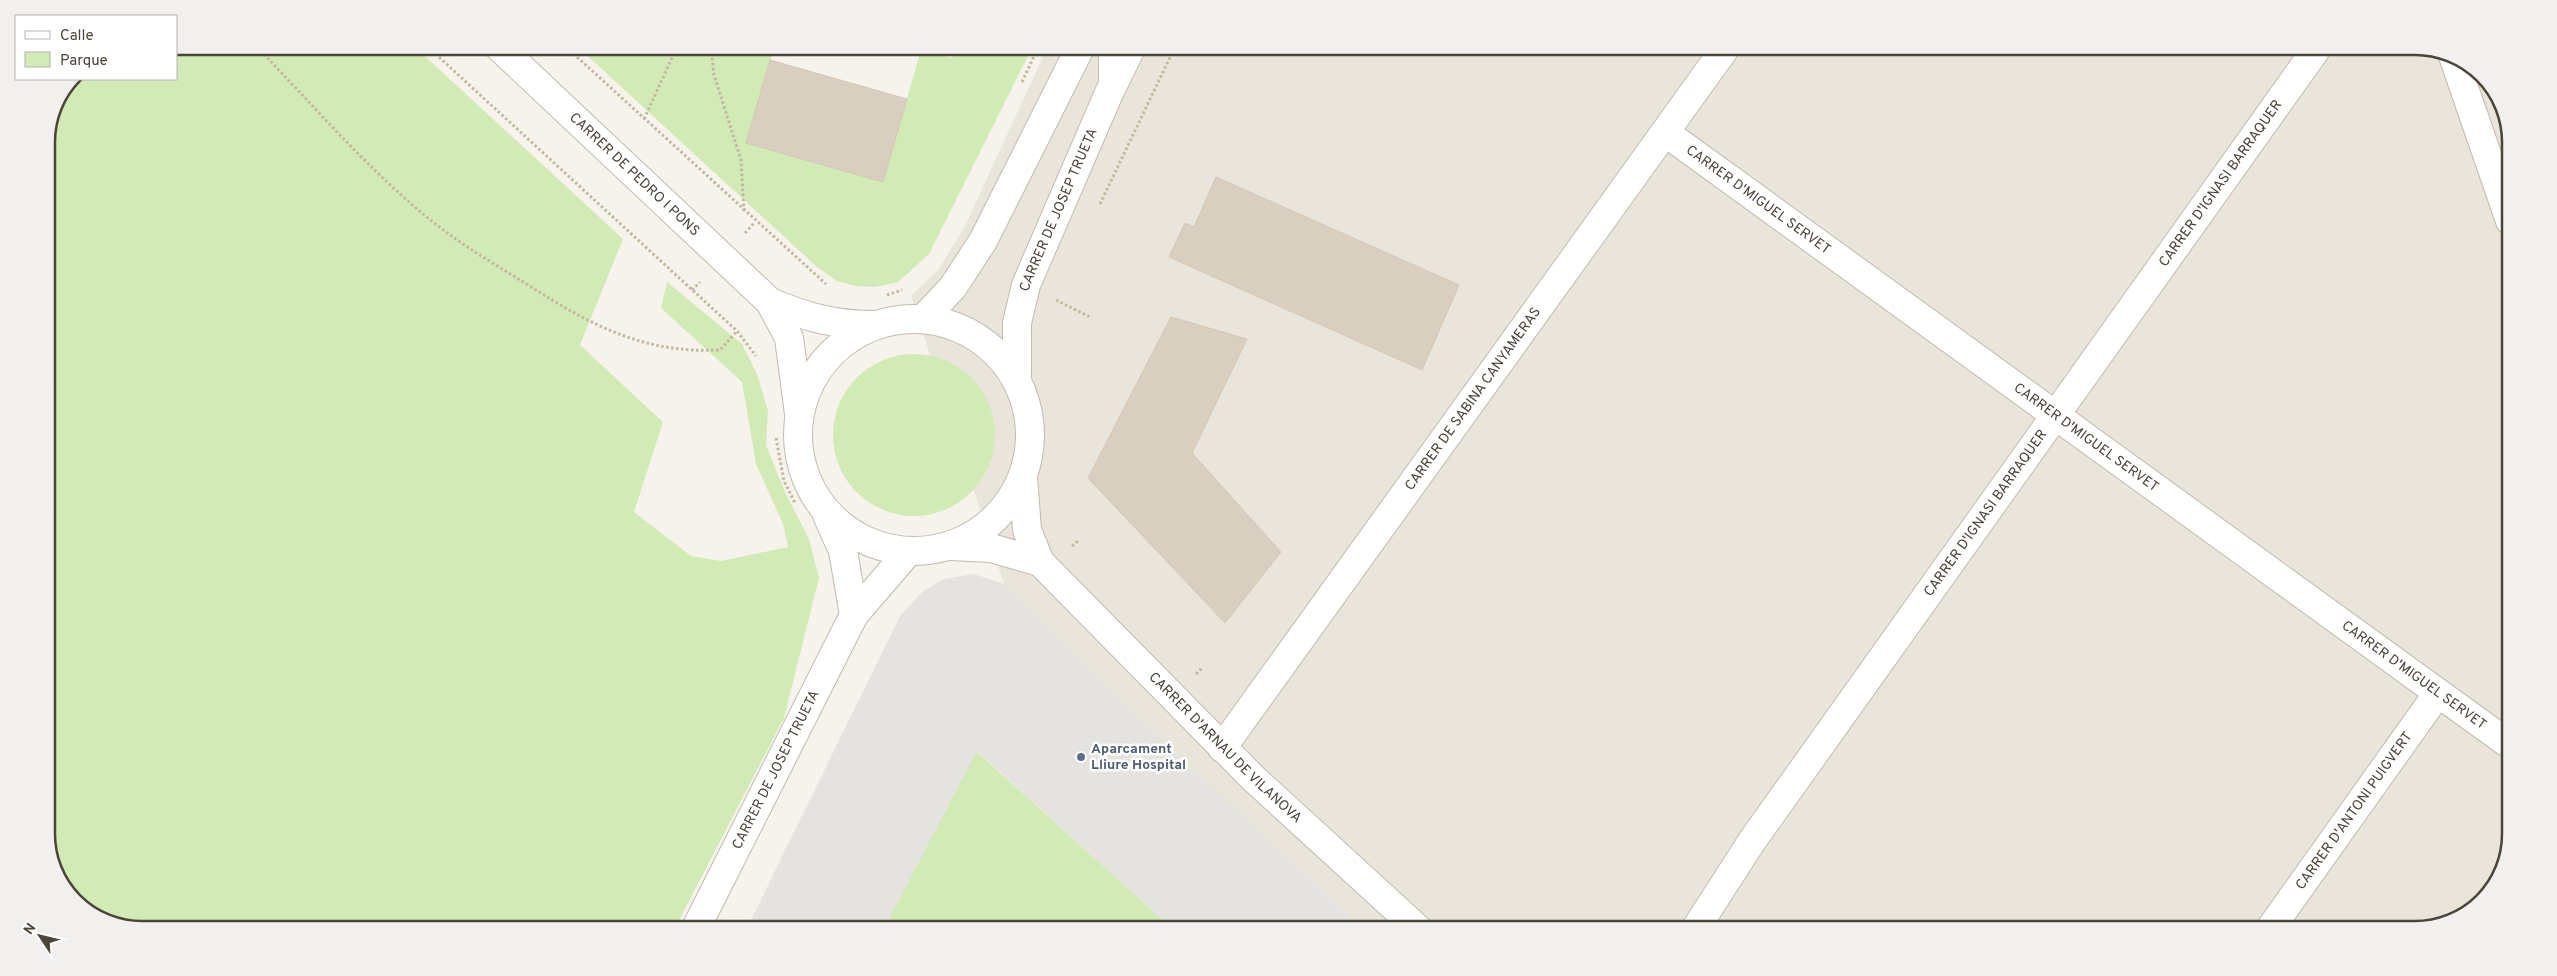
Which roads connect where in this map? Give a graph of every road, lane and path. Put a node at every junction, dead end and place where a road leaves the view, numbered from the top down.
1 (265, 55) edge
2 (437, 55) edge
3 (508, 55) edge
4 (575, 55) edge
5 (674, 55) edge
6 (712, 55) edge
7 (1035, 55) edge
8 (1076, 55) edge
9 (1109, 55) edge
10 (1128, 55) edge
11 (1171, 55) edge
12 (1721, 55) edge
13 (2313, 55) edge
14 (2456, 66) edge
15 (1022, 83) dead end
16 (1109, 93) junction
17 (644, 119) junction
18 (1666, 134) junction
19 (2502, 198) edge
20 (1098, 210) dead end
21 (744, 212) junction
22 (831, 286) dead end
23 (905, 288) dead end
24 (1059, 290) dead end
25 (877, 296) dead end
26 (1055, 299) dead end
27 (770, 302) junction
28 (924, 318) junction
29 (874, 325) junction
30 (737, 331) junction
31 (760, 363) dead end
32 (1017, 380) junction
33 (799, 414) junction
34 (2054, 415) junction
35 (776, 433) dead end
36 (1022, 477) junction
37 (797, 507) dead end
38 (824, 509) junction
39 (947, 546) junction
40 (909, 551) junction
41 (1040, 562) junction
42 (854, 615) junction
43 (2438, 693) junction
44 (2502, 739) edge
45 (1222, 748) junction
46 (700, 921) edge
47 (1409, 921) edge
48 (1700, 921) edge
49 (2276, 921) edge

1 - 30 path
2 - 30 path
3 - 27 street, CARRER DE PEDRO I PONS
4 - 17 path
5 - 17 path
6 - 21 path
7 - 15 path
8 - 28 street
9 - 16 lane
10 - 16 street, CARRER DE JOSEP TRUETA
11 - 20 path
12 - 18 street, CARRER DE SABINA CANYAMERAS
13 - 34 street, CARRER D'IGNASI BARRAQUER
14 - 19 street
16 - 32 street, CARRER DE JOSEP TRUETA
17 - 21 path
18 - 34 street, CARRER D'MIGUEL SERVET
18 - 45 street, CARRER DE SABINA CANYAMERAS
21 - 22 path
23 - 25 path
24 - 26 path
27 - 29 street, CARRER DE PEDRO I PONS
27 - 33 street, CARRER DE PEDRO I PONS
28 - 29 street
28 - 32 street
29 - 33 street
30 - 31 path
32 - 36 street
33 - 38 street
34 - 43 street, CARRER D'MIGUEL SERVET
34 - 48 street, CARRER D'IGNASI BARRAQUER
35 - 37 path
36 - 39 street
36 - 41 street, CARRER D'ARNAU DE VILANOVA
38 - 40 street
38 - 42 street
39 - 40 street
39 - 41 street, CARRER D'ARNAU DE VILANOVA
40 - 42 street, CARRER DE JOSEP TRUETA
41 - 45 street, CARRER D'ARNAU DE VILANOVA
42 - 46 street, CARRER DE JOSEP TRUETA
43 - 44 street, CARRER D'MIGUEL SERVET
43 - 49 street, CARRER D'ANTONI PUIGVERT
45 - 47 street, CARRER D'ARNAU DE VILANOVA

